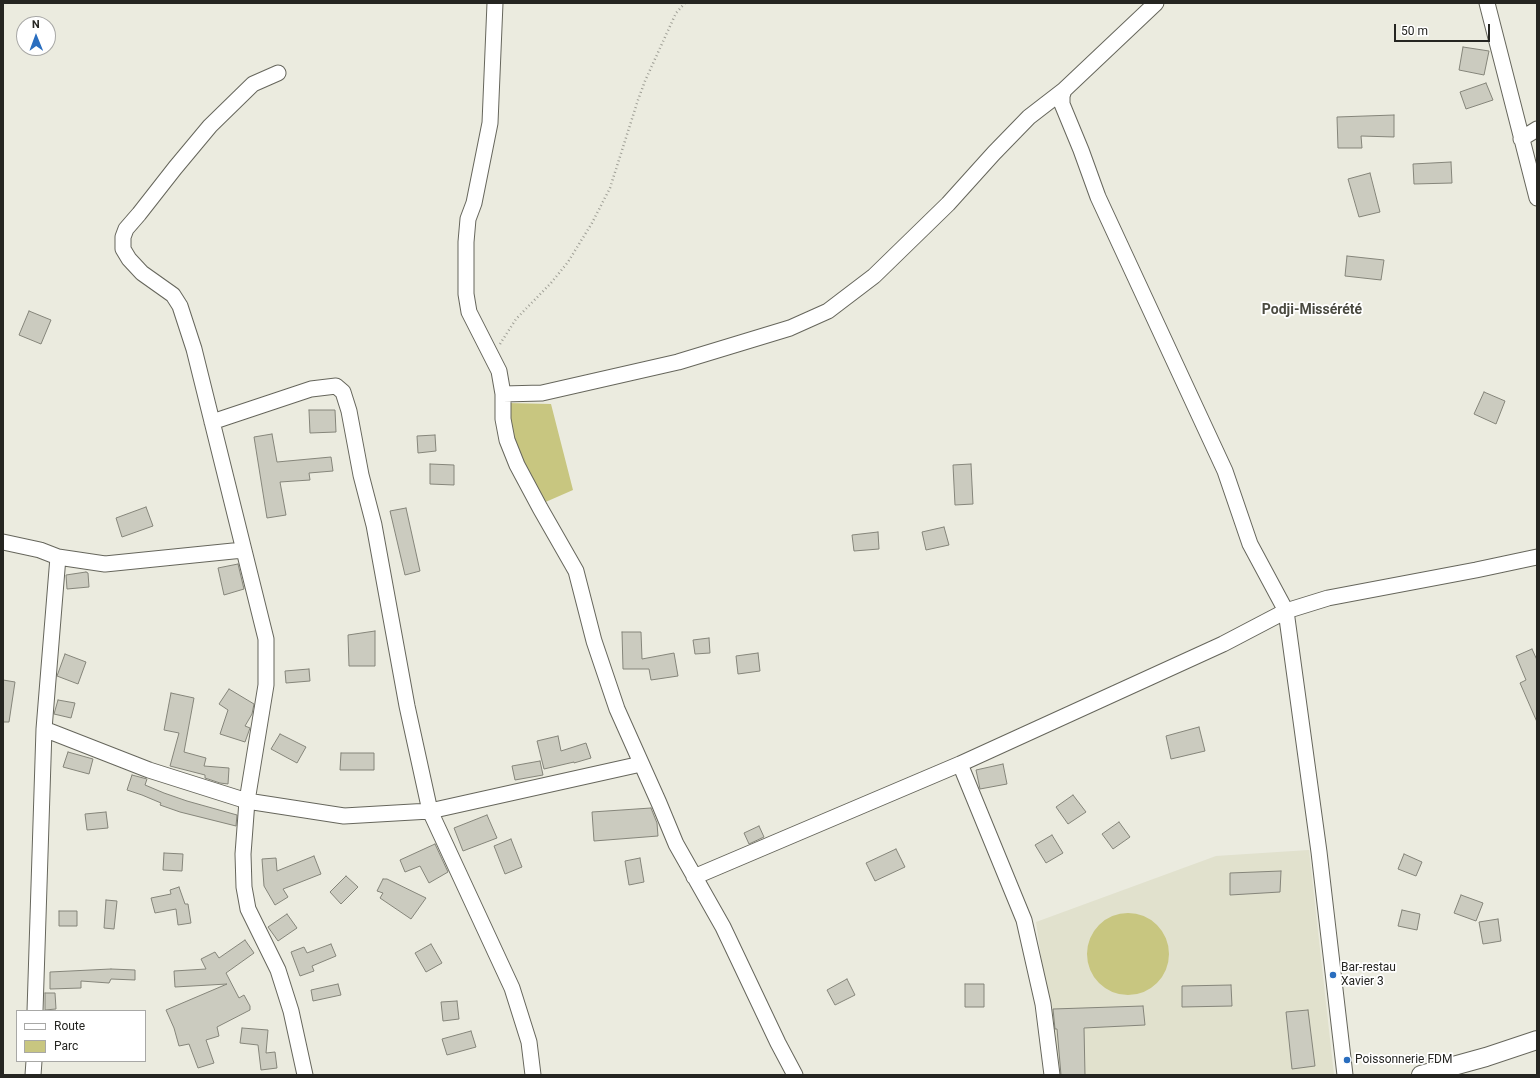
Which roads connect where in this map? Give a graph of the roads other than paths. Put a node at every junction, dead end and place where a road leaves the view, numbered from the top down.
1 (496, 3) edge
2 (1156, 3) edge
3 (1487, 3) edge
4 (278, 73) dead end
5 (1064, 90) junction
6 (1537, 129) edge
7 (1521, 139) junction
8 (1537, 198) edge
9 (503, 394) junction
10 (212, 422) junction
11 (3, 542) edge
12 (243, 550) junction
13 (58, 557) junction
14 (1537, 557) edge
15 (1286, 611) junction
16 (44, 729) junction
17 (641, 764) junction
18 (960, 764) junction
19 (247, 801) junction
20 (430, 811) junction
21 (694, 877) junction
22 (35, 1010) edge
23 (1537, 1040) edge
24 (34, 1062) edge
25 (33, 1075) edge
26 (305, 1075) edge
27 (533, 1075) edge
28 (795, 1075) edge
29 (1052, 1075) edge
30 (1345, 1075) edge
31 (1421, 1075) edge

1 - 9 street
2 - 5 street
3 - 7 street
4 - 10 street
5 - 9 street
5 - 15 street
6 - 7 street
7 - 8 street
9 - 17 street
10 - 12 street
10 - 20 street
11 - 13 street
12 - 13 street
12 - 19 street
13 - 16 street
14 - 15 street
15 - 18 street
15 - 30 street
16 - 19 street
16 - 22 street
17 - 20 street
17 - 21 street
18 - 21 street
18 - 29 street
19 - 20 street
19 - 26 street
20 - 27 street
21 - 28 street
23 - 31 street
24 - 25 street

